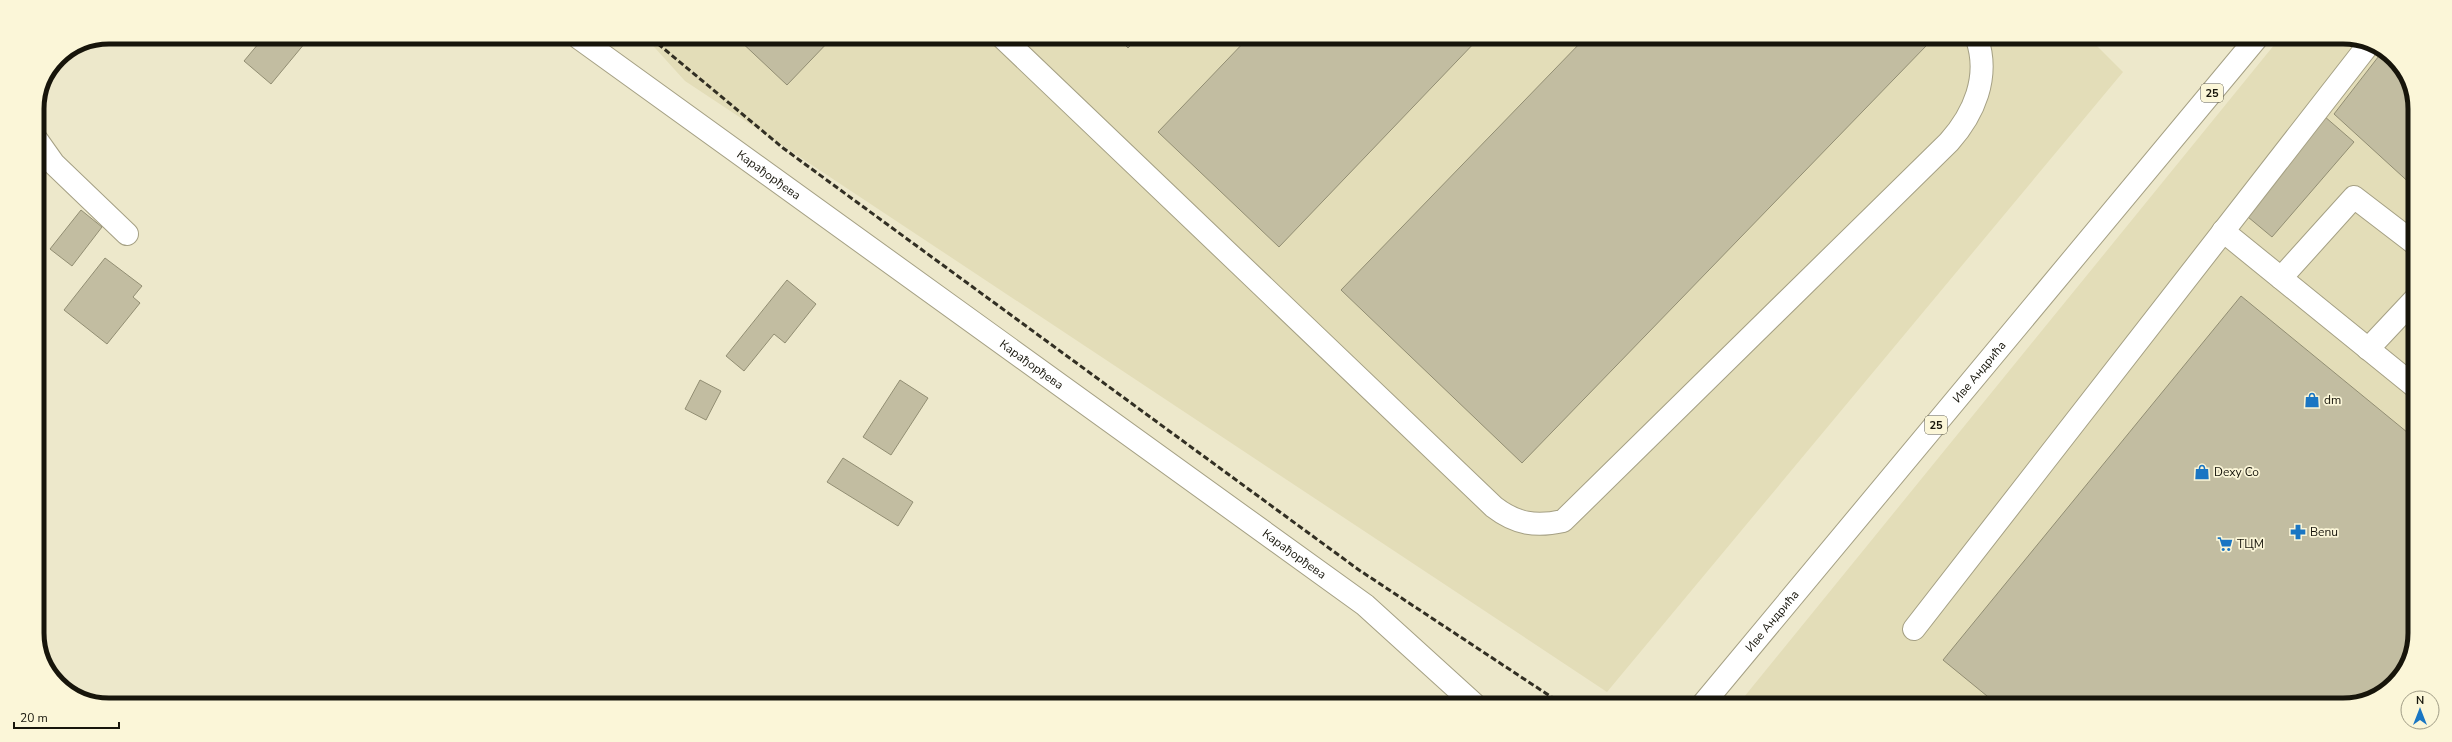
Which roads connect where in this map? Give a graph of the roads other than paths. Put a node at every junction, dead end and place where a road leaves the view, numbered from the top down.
1 (587, 44) edge
2 (1009, 44) edge
3 (1978, 44) edge
4 (2252, 44) edge
5 (2366, 48) edge
6 (44, 150) edge
7 (2223, 231) junction
8 (127, 234) dead end
9 (2408, 238) edge
10 (2281, 278) junction
11 (2408, 306) edge
12 (2368, 349) junction
13 (2408, 381) edge
14 (1914, 630) dead end
15 (1467, 698) edge
16 (1708, 698) edge

1 - 15 street, Карађорђева
2 - 3 street
4 - 16 street, Иве Андрића / 25
5 - 7 street
6 - 8 street
7 - 10 street
7 - 14 street
9 - 10 street
10 - 12 street
11 - 12 street
12 - 13 street

